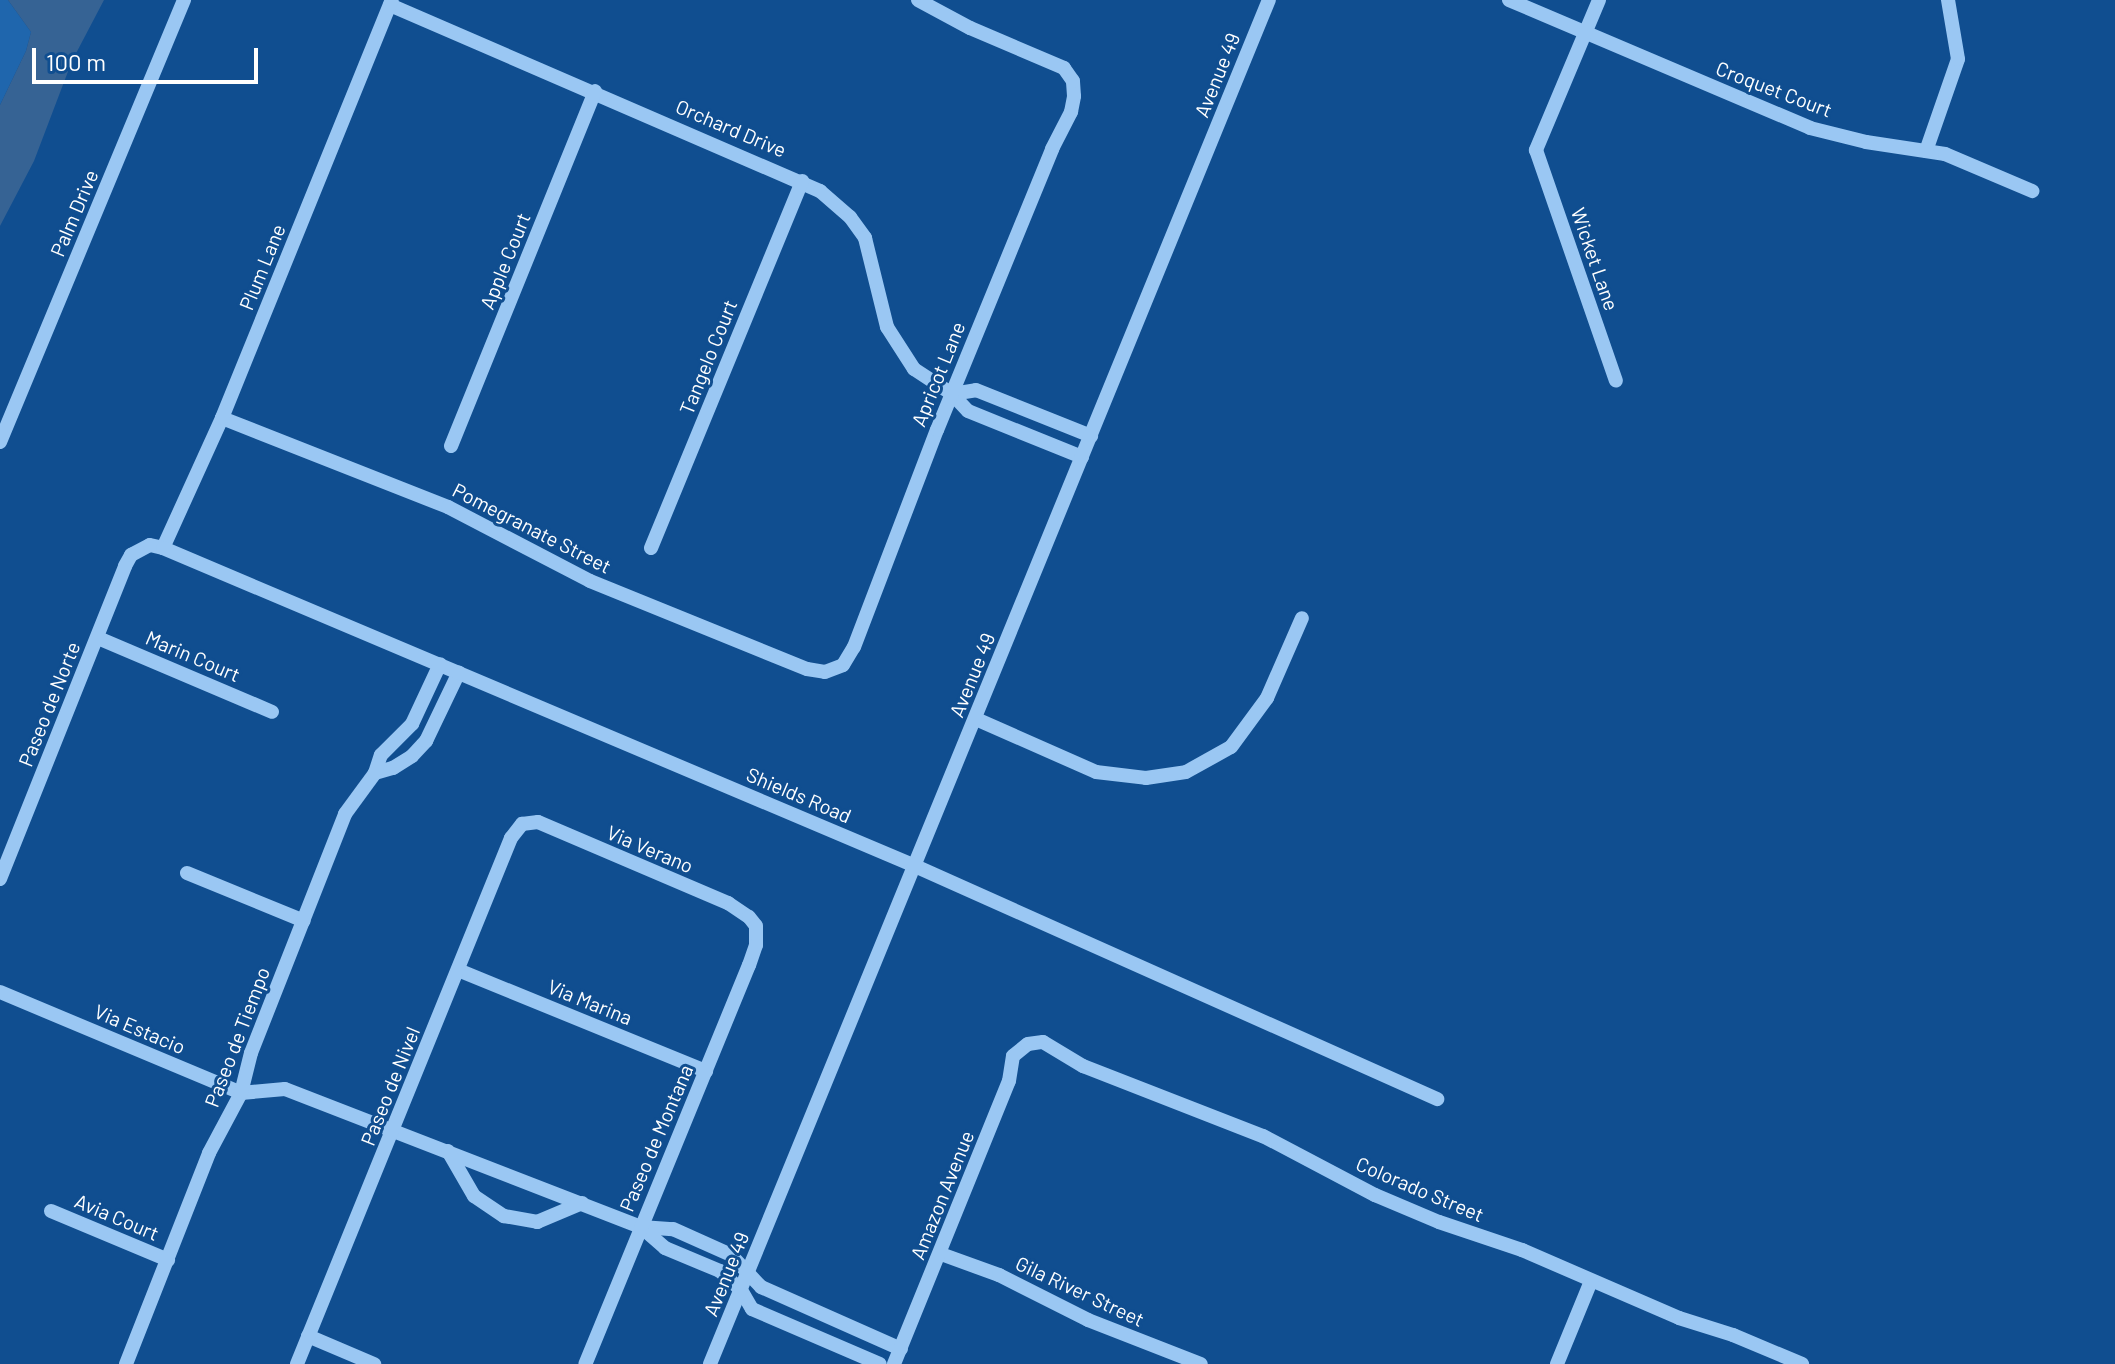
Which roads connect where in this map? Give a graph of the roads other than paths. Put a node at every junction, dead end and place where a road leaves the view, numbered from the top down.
1 (184, 0) edge
2 (918, 0) edge
3 (1269, 0) edge
4 (1509, 0) edge
5 (1599, 0) edge
6 (1948, 0) edge
7 (391, 2) edge
8 (1586, 34) junction
9 (595, 91) junction
10 (1926, 151) junction
11 (802, 181) junction
12 (2032, 191) dead end
13 (1616, 381) dead end
14 (952, 394) junction
15 (222, 418) junction
16 (1091, 436) junction
17 (0, 442) edge
18 (451, 446) dead end
19 (1082, 457) junction
20 (139, 548) joint
21 (163, 548) junction
22 (651, 548) dead end
23 (1302, 618) dead end
24 (98, 638) junction
25 (440, 664) junction
26 (459, 672) junction
27 (825, 672) joint
28 (272, 712) dead end
29 (976, 719) junction
30 (375, 773) junction
31 (522, 824) joint
32 (915, 866) junction
33 (187, 873) dead end
34 (0, 879) edge
35 (304, 921) junction
36 (756, 926) joint
37 (458, 970) junction
38 (0, 992) edge
39 (1028, 1044) joint
40 (706, 1071) junction
41 (241, 1093) junction
42 (1437, 1099) dead end
43 (394, 1131) junction
44 (448, 1151) junction
45 (582, 1203) junction
46 (51, 1211) dead end
47 (641, 1227) junction
48 (941, 1254) junction
49 (168, 1260) junction
50 (749, 1270) junction
51 (1591, 1281) junction
52 (741, 1290) junction
53 (308, 1336) junction
54 (901, 1349) junction
55 (126, 1364) edge
56 (297, 1364) edge
57 (374, 1364) edge
58 (585, 1364) edge
59 (710, 1364) edge
60 (880, 1364) edge
61 (894, 1364) edge
62 (1201, 1364) edge
63 (1557, 1364) edge
64 (1802, 1364) edge

1 - 17 street, Palm Drive
2 - 14 street, Apricot Lane
3 - 16 street, Avenue 49
4 - 8 street, Croquet Court
5 - 8 street
6 - 10 street
7 - 9 street, Orchard Drive
7 - 15 street, Plum Lane
8 - 10 street, Croquet Court
8 - 13 street, Wicket Lane
9 - 11 street, Orchard Drive
9 - 18 street, Apple Court
10 - 12 street, Croquet Court
11 - 14 street, Orchard Drive
11 - 22 street, Tangelo Court
14 - 16 street
14 - 19 street, Orchard Drive
14 - 27 street, Apricot Lane
15 - 21 street, Plum Lane
15 - 27 street, Pomegranate Street
16 - 19 street, Avenue 49
19 - 29 street, Avenue 49
20 - 21 street, Shields Road
20 - 24 street, Paseo de Norte
21 - 25 street, Shields Road
23 - 29 street
24 - 28 street, Marin Court
24 - 34 street, Paseo de Norte
25 - 26 street, Shields Road
25 - 30 street, Paseo de Tiempo
26 - 30 street, Paseo de Tiempo
26 - 32 street, Shields Road
29 - 32 street, Avenue 49
30 - 35 street, Paseo de Tiempo
31 - 36 street, Via Verano
31 - 37 street, Paseo de Nivel
32 - 42 street, Shields Road
32 - 50 street, Avenue 49
33 - 35 street
35 - 41 street, Paseo de Tiempo
36 - 40 street, Paseo de Montana
37 - 40 street, Via Marina
37 - 43 street, Paseo de Nivel
38 - 41 street, Via Estacio
39 - 48 street, Amazon Avenue
39 - 51 street, Colorado Street
40 - 47 street, Paseo de Montana
41 - 43 street, Via Estacio
41 - 49 street, Paseo de Tiempo
43 - 44 street, Via Estacio
43 - 53 street, Paseo de Nivel
44 - 45 street, Via Estacio
44 - 45 street
45 - 47 street, Via Estacio
46 - 49 street, Avia Court
47 - 50 street, Via Estacio
47 - 52 street, Via Estacio
47 - 58 street, Paseo de Montana
48 - 54 street, Amazon Avenue
48 - 62 street, Gila River Street
49 - 55 street, Paseo de Tiempo
50 - 52 street, Avenue 49
50 - 54 street, Via Estacio
51 - 63 street
51 - 64 street, Colorado Street
52 - 59 street, Avenue 49
52 - 60 street, Via Estacio
53 - 56 street, Paseo de Nivel
53 - 57 street
54 - 61 street, Amazon Avenue

